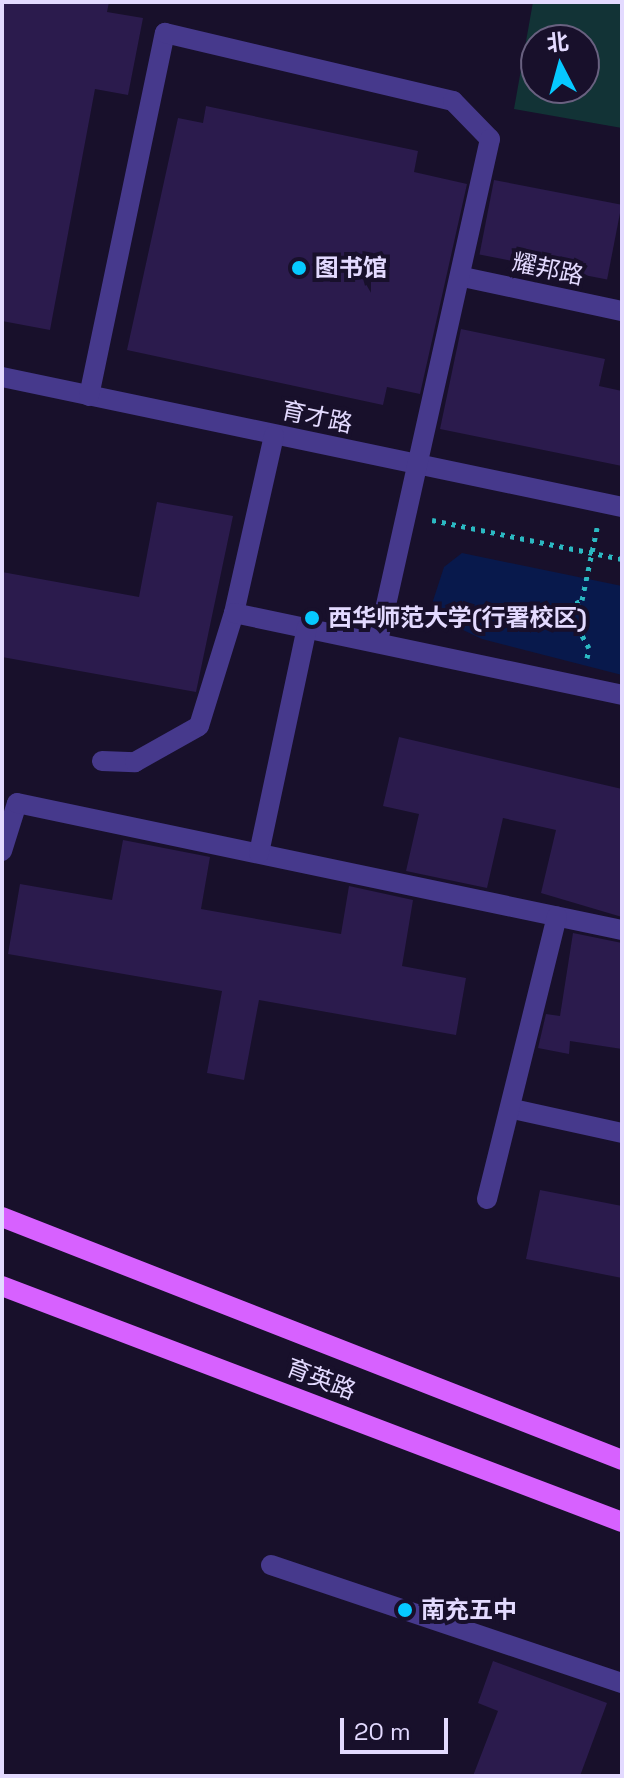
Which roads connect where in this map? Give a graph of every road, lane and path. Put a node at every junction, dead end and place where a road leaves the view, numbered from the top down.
1 (463, 277) junction
2 (622, 311) edge
3 (2, 377) edge
4 (89, 396) junction
5 (274, 435) junction
6 (420, 465) junction
7 (613, 505) edge
8 (408, 515) junction
9 (590, 553) junction
10 (622, 559) edge
11 (234, 613) junction
12 (307, 627) junction
13 (378, 641) junction
14 (584, 670) dead end
15 (622, 695) edge
16 (102, 761) dead end
17 (2, 851) edge
18 (259, 853) junction
19 (557, 917) junction
20 (622, 930) edge
21 (513, 1109) junction
22 (622, 1133) edge
23 (487, 1199) dead end
24 (2, 1217) edge
25 (2, 1286) edge
26 (622, 1460) edge
27 (622, 1522) edge
28 (271, 1565) dead end
29 (622, 1683) edge

1 - 2 street, 耀邦路
1 - 4 street
1 - 6 street
3 - 4 street, 育才路
4 - 5 street, 育才路
5 - 6 street, 育才路
5 - 11 street
6 - 7 street, 育才路
6 - 8 street
7 - 9 path
8 - 9 path
8 - 13 street
9 - 10 path
9 - 14 path
11 - 12 street
11 - 16 street
12 - 13 street
12 - 18 street
13 - 15 street
17 - 18 street
18 - 19 street
19 - 20 street
19 - 21 street
21 - 22 street
21 - 23 street
24 - 26 main road
25 - 27 main road, 育英路
28 - 29 street

